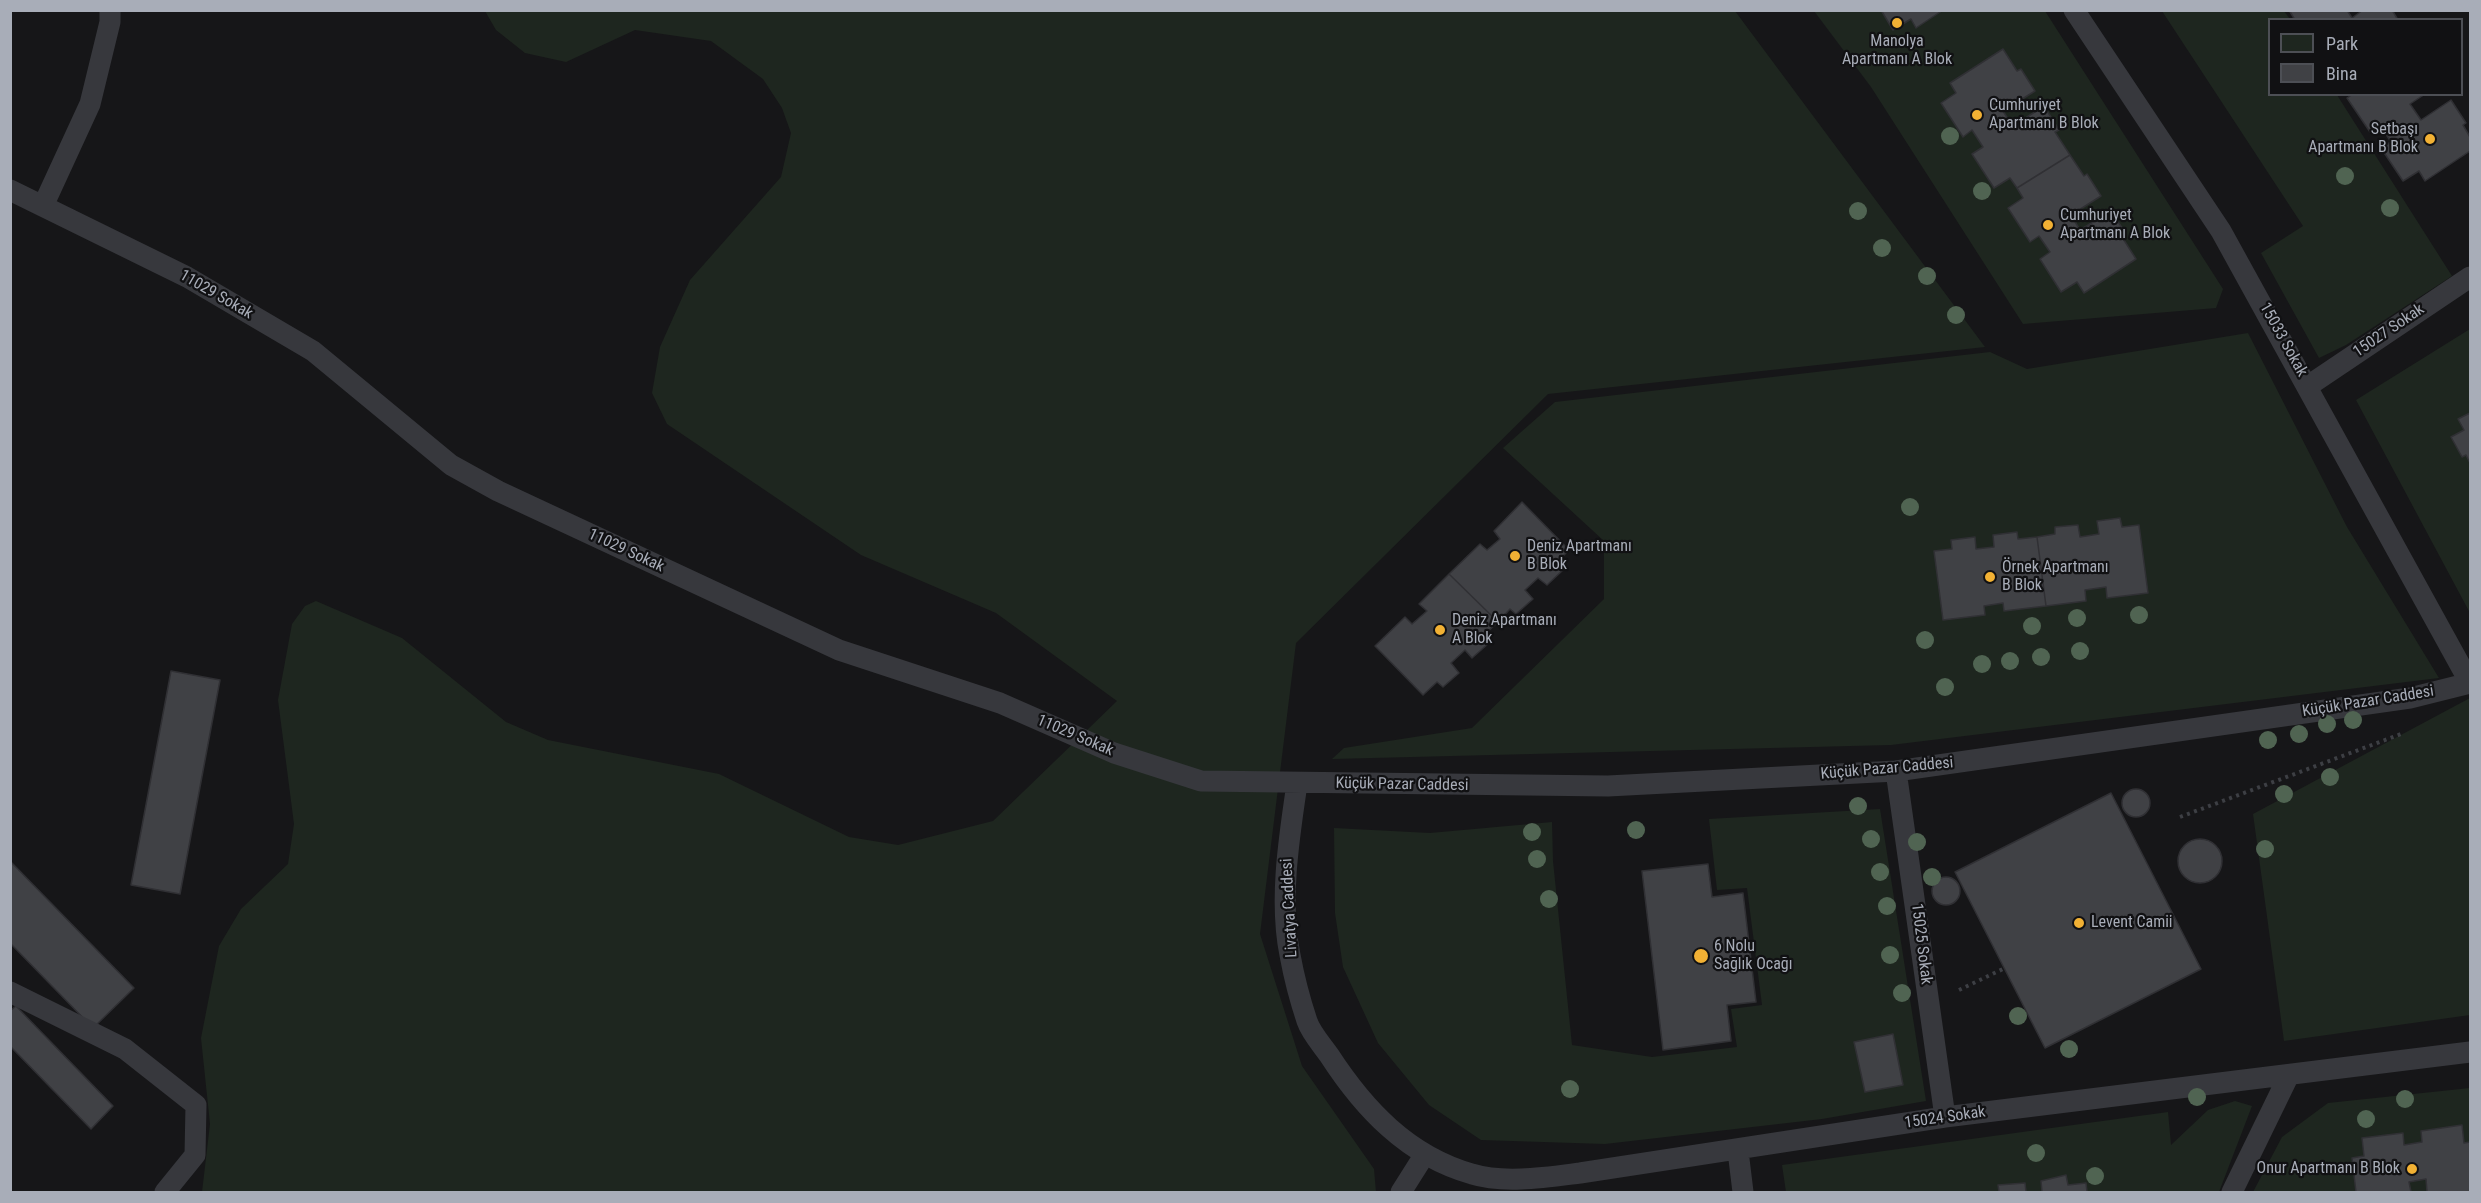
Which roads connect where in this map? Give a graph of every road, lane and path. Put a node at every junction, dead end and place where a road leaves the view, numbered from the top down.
1 (110, 10) edge
2 (2074, 10) edge
3 (10, 190) edge
4 (44, 206) junction
5 (2470, 276) edge
6 (2308, 386) junction
7 (2470, 683) edge
8 (2408, 732) dead end
9 (1896, 771) junction
10 (1298, 784) junction
11 (2180, 817) dead end
12 (2004, 968) dead end
13 (10, 992) edge
14 (1929, 1005) junction
15 (2470, 1053) edge
16 (2288, 1077) junction
17 (1945, 1117) junction
18 (1738, 1151) junction
19 (1425, 1154) junction
20 (165, 1192) edge
21 (1401, 1192) edge
22 (1743, 1192) edge
23 (2232, 1192) edge

1 - 4 lane
2 - 6 lane, 15033 Sokak
3 - 4 lane, 11029 Sokak
4 - 10 lane, 11029 Sokak
5 - 6 lane, 15027 Sokak
6 - 7 lane, 15033 Sokak
7 - 9 lane, Küçük Pazar Caddesi
8 - 11 path
9 - 10 lane, Küçük Pazar Caddesi
9 - 14 lane, 15025 Sokak
10 - 19 lane, Livatya Caddesi
12 - 14 path
13 - 20 lane
14 - 17 lane, 15025 Sokak
15 - 16 lane, 15024 Sokak
16 - 17 lane, 15024 Sokak
16 - 23 lane
17 - 18 lane, 15024 Sokak
18 - 19 lane, 15024 Sokak
18 - 22 lane
19 - 21 lane

